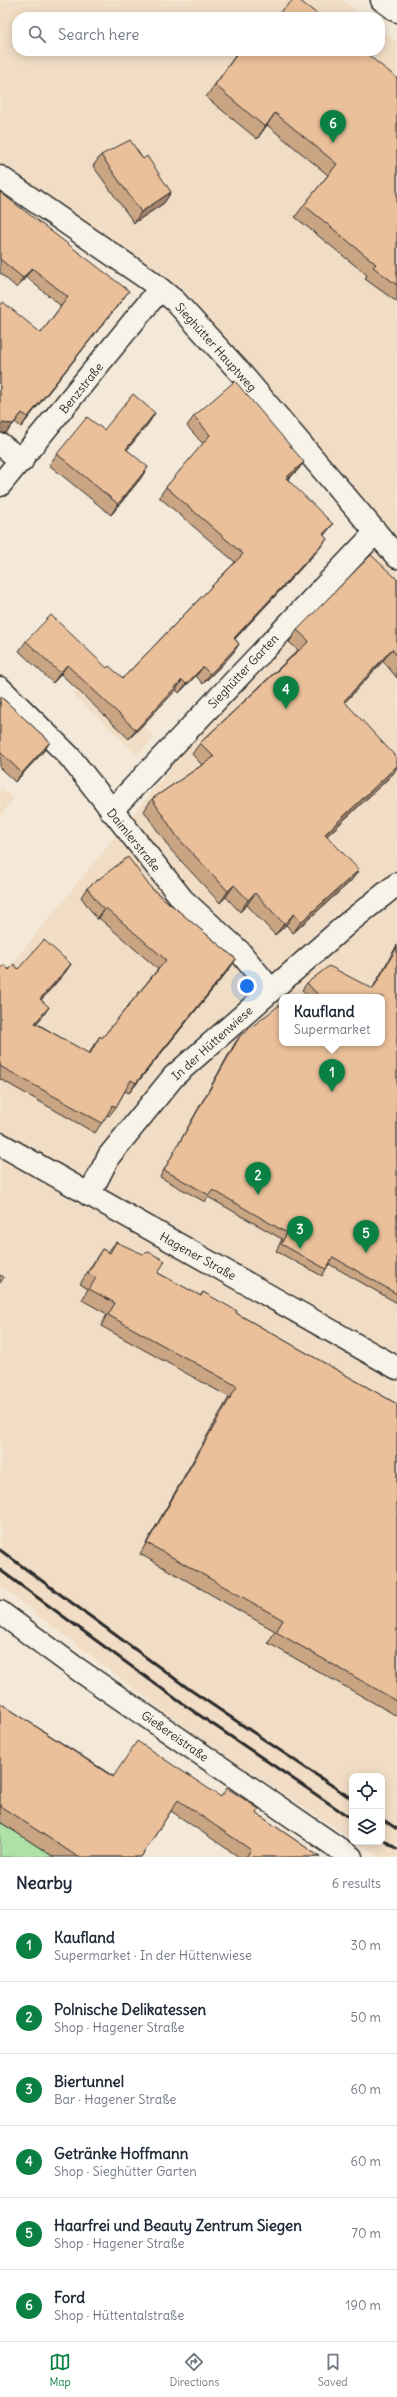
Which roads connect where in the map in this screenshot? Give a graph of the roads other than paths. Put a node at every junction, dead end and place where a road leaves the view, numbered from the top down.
1 (382, 0) edge
2 (397, 11) edge
3 (0, 177) edge
4 (160, 289) junction
5 (0, 444) edge
6 (22, 461) junction
7 (0, 485) edge
8 (376, 532) junction
9 (397, 557) edge
10 (0, 688) edge
11 (111, 811) junction
12 (397, 884) edge
13 (271, 990) junction
14 (0, 1144) edge
15 (89, 1195) junction
16 (397, 1368) edge
17 (0, 1612) edge
18 (351, 1857) edge

1 - 2 main road
3 - 4 main road, Sieghütter Hauptweg
4 - 6 main road, Benzstraße
4 - 8 main road, Sieghütter Hauptweg
5 - 6 main road
6 - 7 main road, Benzstraße
8 - 9 main road, Sieghütter Hauptweg
8 - 11 main road, Sieghütter Garten
10 - 11 main road, Daimlerstraße
11 - 13 main road, Daimlerstraße
12 - 13 main road, In der Hüttenwiese
13 - 15 main road, In der Hüttenwiese
14 - 15 main road, Hagener Straße
15 - 16 main road, Hagener Straße
17 - 18 main road, Gießereistraße

